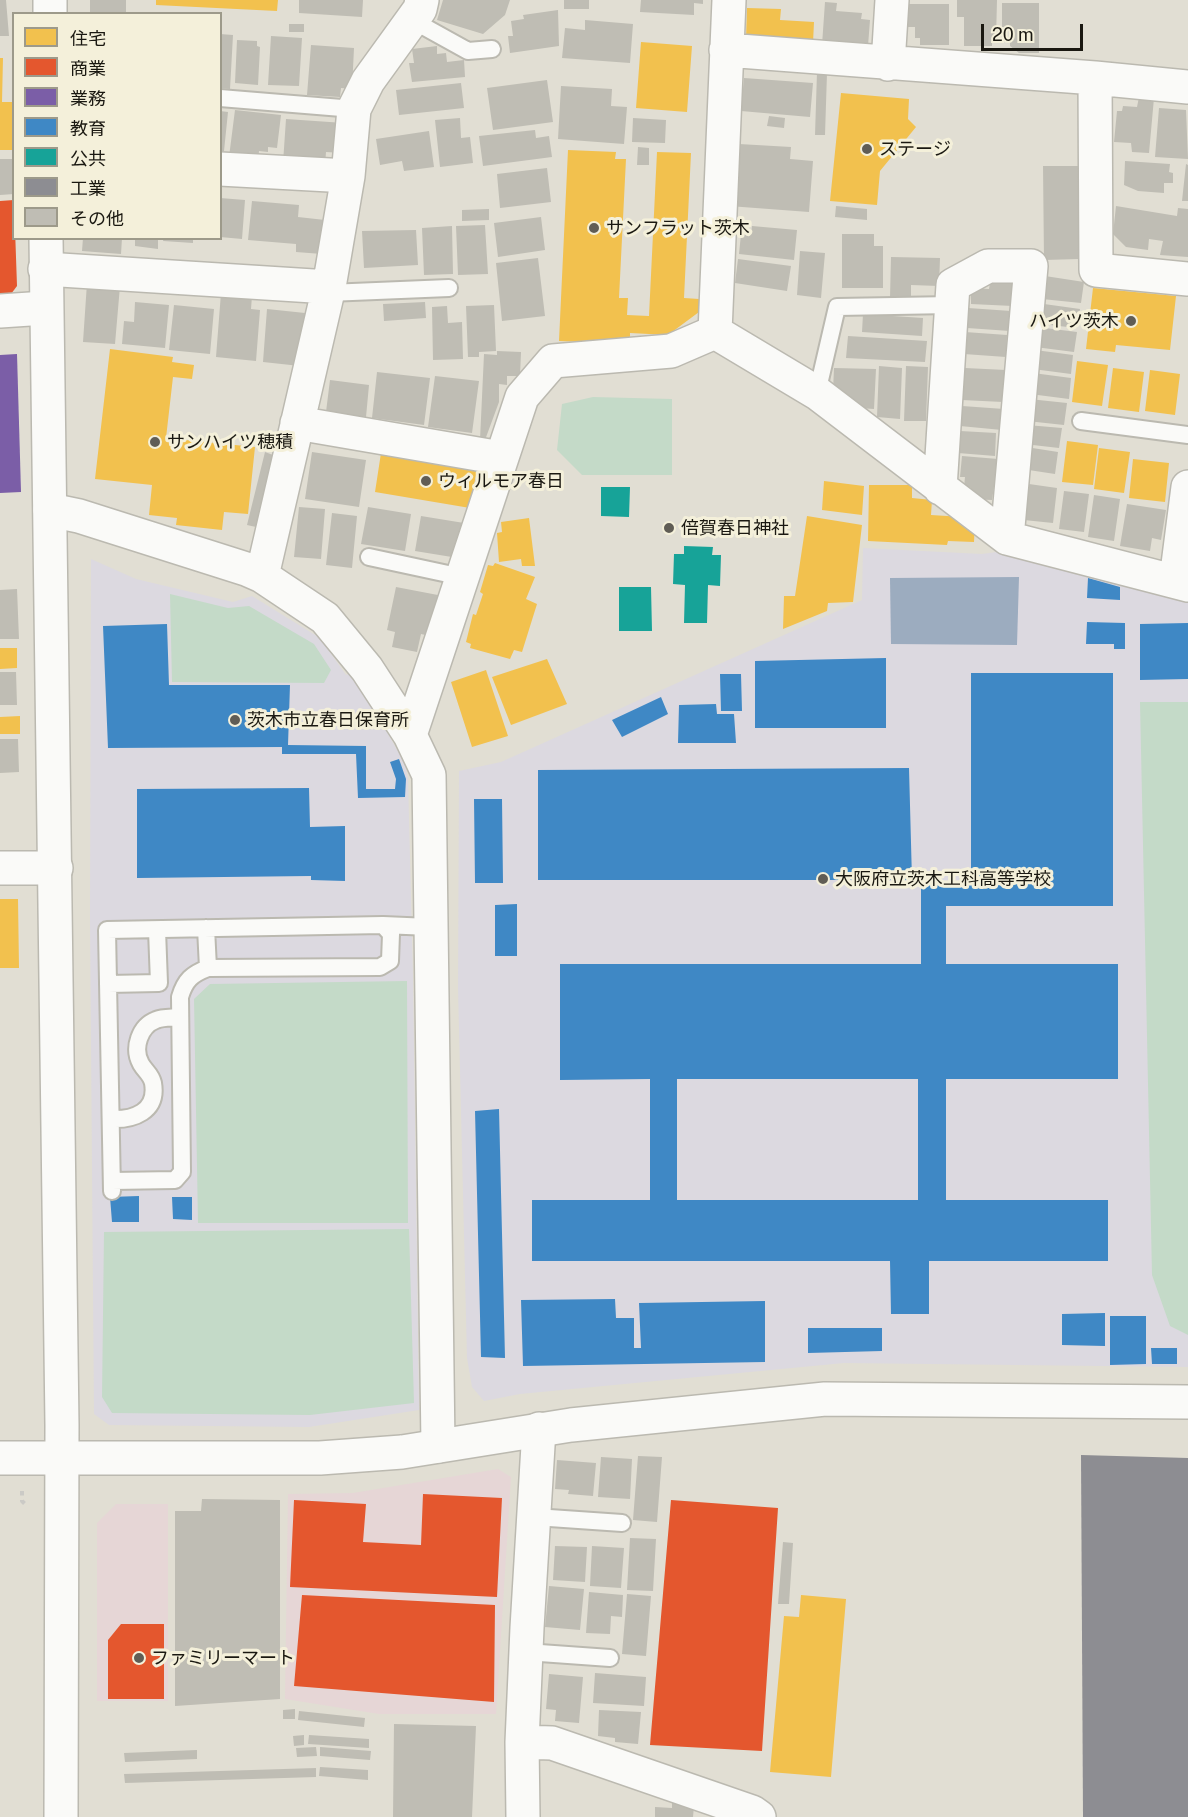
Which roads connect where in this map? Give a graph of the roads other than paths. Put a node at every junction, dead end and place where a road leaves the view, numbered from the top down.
1 (729, 0) edge
2 (892, 0) edge
3 (417, 10) edge
4 (492, 49) dead end
5 (726, 50) junction
6 (888, 64) junction
7 (1095, 78) junction
8 (1188, 87) edge
9 (222, 98) edge
10 (354, 109) junction
11 (222, 169) edge
12 (348, 176) junction
13 (46, 254) edge
14 (1188, 279) edge
15 (449, 288) dead end
16 (328, 290) junction
17 (952, 305) junction
18 (45, 308) junction
19 (0, 311) edge
20 (716, 332) junction
21 (817, 393) junction
22 (1081, 421) dead end
23 (297, 423) junction
24 (1188, 435) edge
25 (501, 458) junction
26 (1188, 487) edge
27 (940, 488) junction
28 (50, 510) junction
29 (1007, 538) junction
30 (369, 557) dead end
31 (262, 576) junction
32 (462, 577) junction
33 (1182, 582) edge
34 (410, 735) junction
35 (0, 868) edge
36 (56, 868) junction
37 (382, 925) junction
38 (429, 927) junction
39 (206, 928) junction
40 (157, 930) junction
41 (208, 968) junction
42 (108, 984) junction
43 (180, 1017) junction
44 (111, 1119) junction
45 (1188, 1402) edge
46 (539, 1430) junction
47 (438, 1446) junction
48 (0, 1458) edge
49 (62, 1459) junction
50 (535, 1517) junction
51 (622, 1523) dead end
52 (526, 1652) junction
53 (610, 1658) dead end
54 (522, 1742) junction
55 (62, 1817) edge
56 (523, 1817) edge
57 (759, 1817) edge

1 - 5 street
2 - 6 street
3 - 4 lane
3 - 10 street
5 - 6 street
5 - 20 street
6 - 7 street
7 - 8 street
7 - 14 street
9 - 10 lane
10 - 12 street
11 - 12 street
12 - 16 street
13 - 16 street
13 - 18 street
15 - 16 lane
16 - 23 street
17 - 21 lane
17 - 27 street
17 - 29 street
18 - 19 street
18 - 28 street
20 - 21 street
20 - 25 street
21 - 27 street
22 - 24 lane
23 - 25 street
23 - 31 street
25 - 32 street
26 - 33 street
27 - 29 street
28 - 31 street
28 - 36 street
29 - 33 street
30 - 32 lane
31 - 34 street
32 - 34 street
34 - 38 street
35 - 36 street
36 - 49 street
37 - 38 lane
37 - 39 lane
37 - 41 lane
38 - 47 street
39 - 40 lane
39 - 41 lane
40 - 42 lane
40 - 42 lane
41 - 43 lane
42 - 44 lane
43 - 44 lane
43 - 44 lane
45 - 46 street
46 - 47 street
46 - 50 street
47 - 49 street
48 - 49 street
49 - 55 street
50 - 51 lane
50 - 52 street
52 - 53 lane
52 - 54 street
54 - 56 street
54 - 57 street

